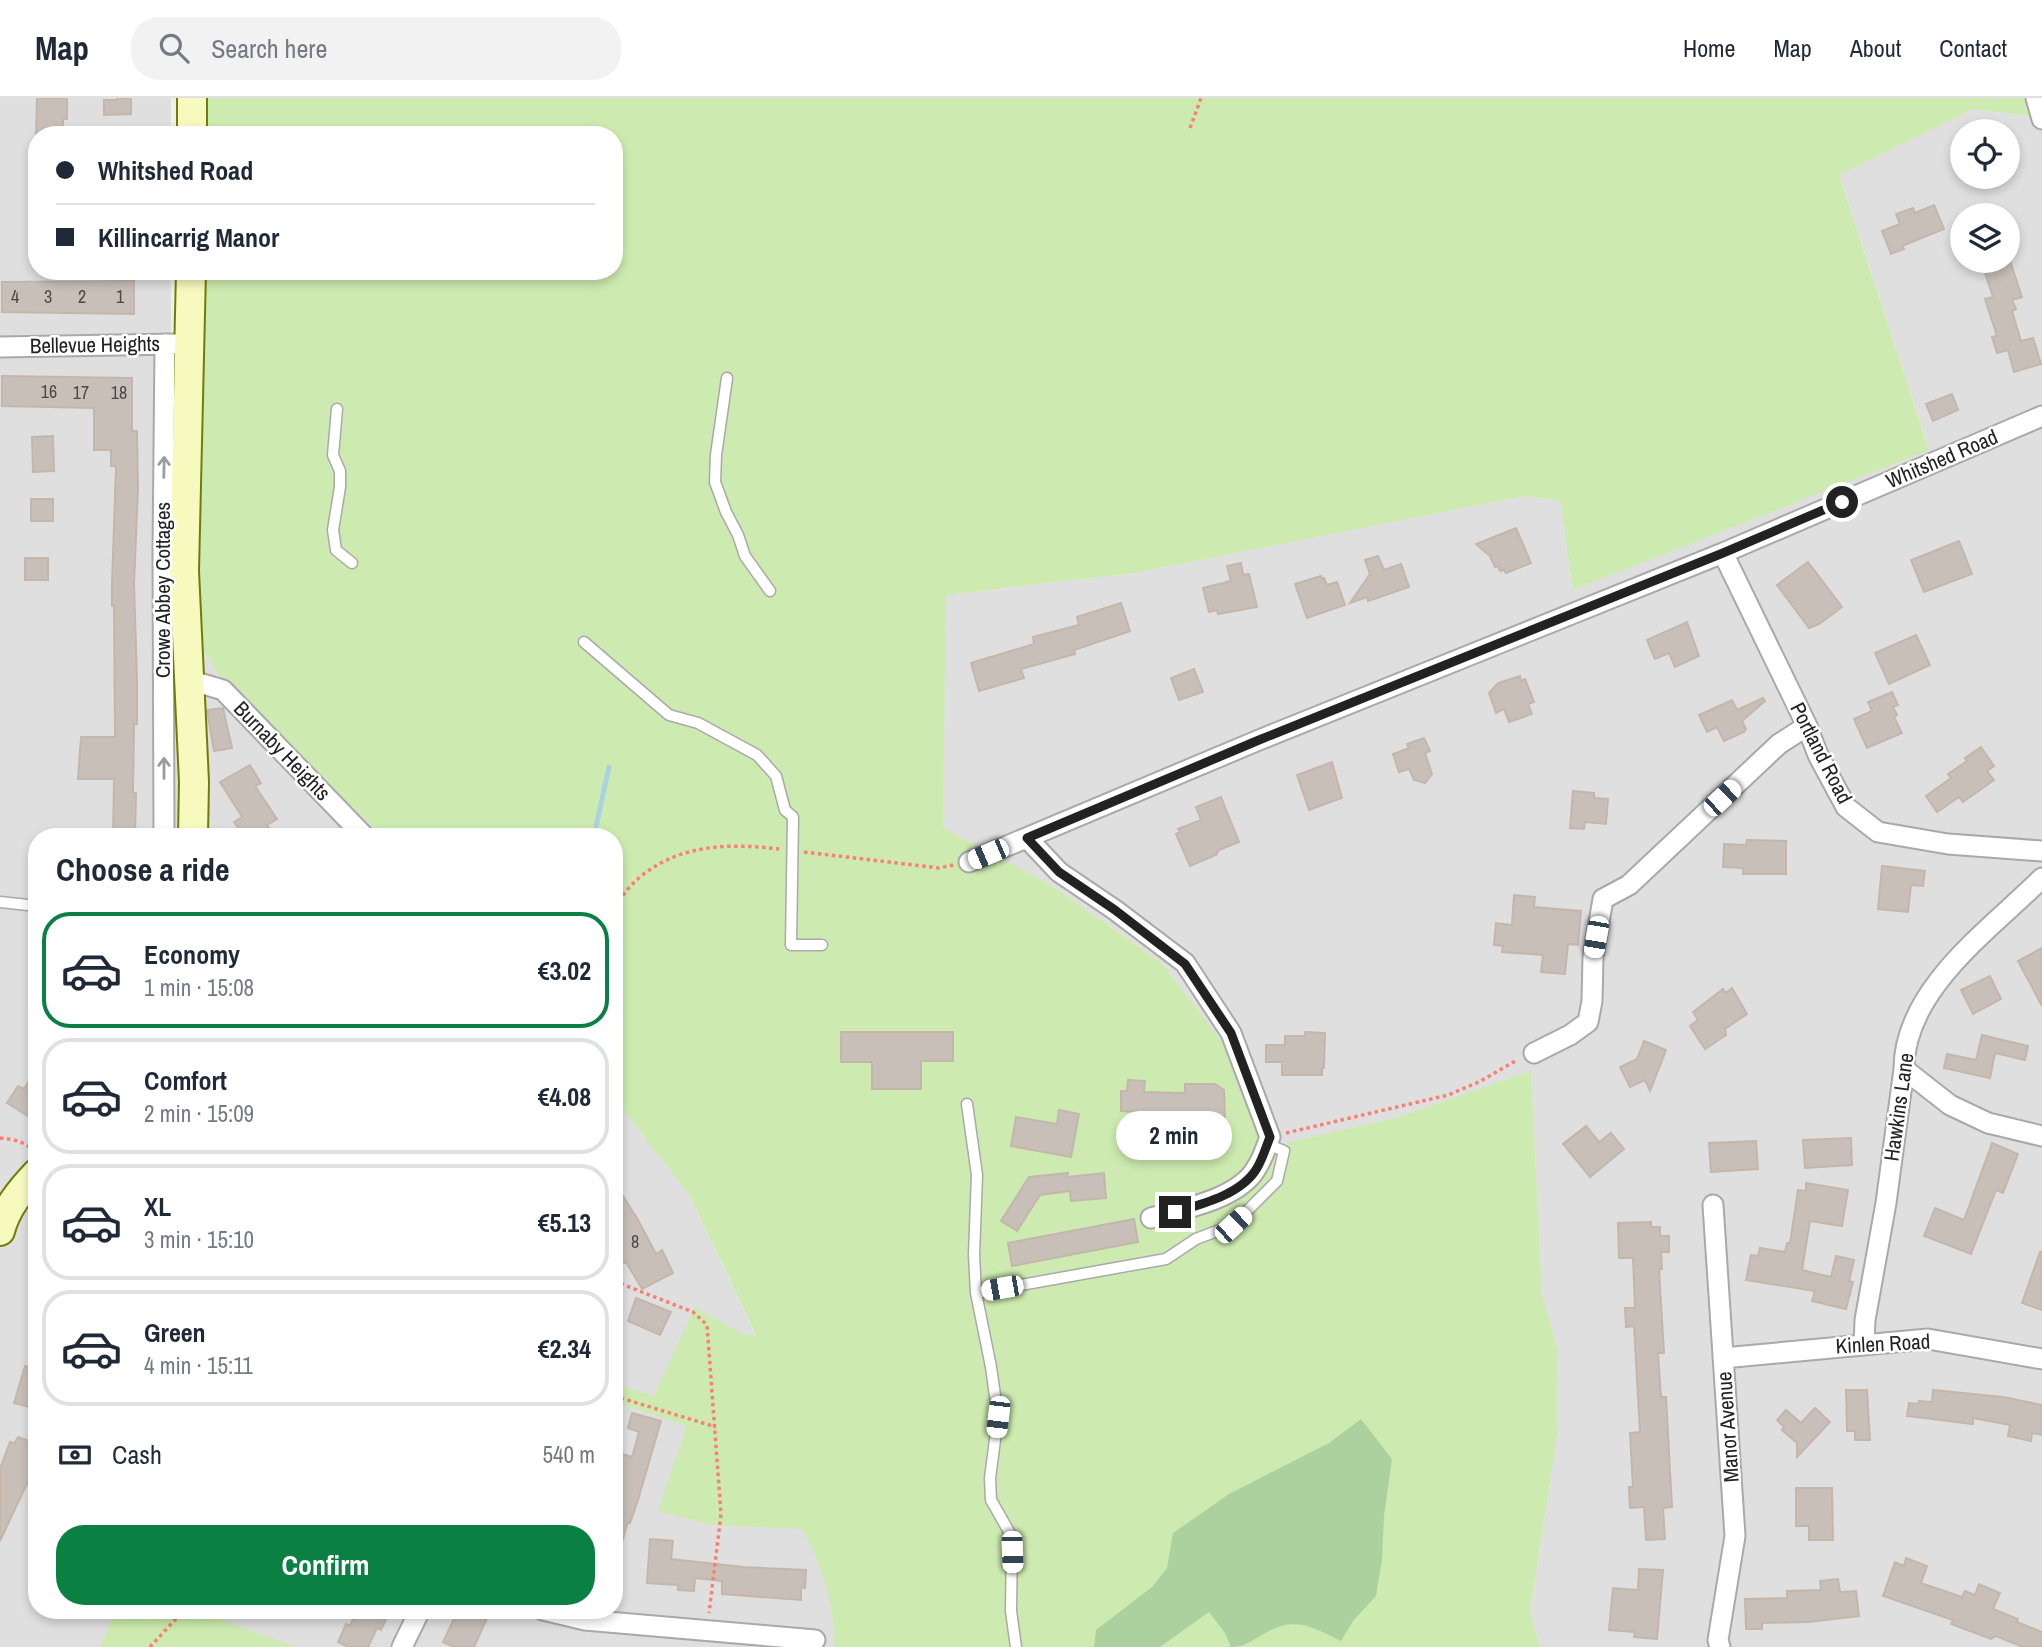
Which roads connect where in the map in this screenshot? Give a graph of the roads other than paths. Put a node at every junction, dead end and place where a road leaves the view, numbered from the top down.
1 (192, 98) edge
2 (2036, 98) edge
3 (2042, 119) edge
4 (192, 126) edge
5 (189, 280) edge
6 (177, 344) junction
7 (0, 347) edge
8 (727, 378) dead end
9 (337, 409) dead end
10 (2042, 416) edge
11 (1723, 553) junction
12 (352, 563) dead end
13 (770, 591) dead end
14 (584, 642) dead end
15 (190, 684) junction
16 (1807, 726) junction
17 (164, 828) edge
18 (193, 828) edge
19 (356, 828) edge
20 (1027, 838) junction
21 (2042, 851) edge
22 (969, 862) dead end
23 (2042, 878) edge
24 (0, 902) edge
25 (28, 905) edge
26 (822, 944) dead end
27 (1534, 1053) road end
28 (1904, 1069) junction
29 (967, 1104) dead end
30 (2042, 1136) edge
31 (1268, 1140) junction
32 (28, 1183) edge
33 (1713, 1205) dead end
34 (1151, 1218) dead end
35 (0, 1231) edge
36 (975, 1293) junction
37 (1864, 1344) junction
38 (1723, 1358) junction
39 (2042, 1359) edge
40 (416, 1619) edge
41 (585, 1619) edge
42 (815, 1640) dead end
43 (402, 1647) edge
44 (1016, 1647) edge
45 (1720, 1647) edge

1 - 4 main road
2 - 3 street
5 - 6 main road
6 - 7 street, Bellevue Heights
6 - 15 main road
17 -> 6 street, Crowe Abbey Cottages
8 - 13 lane
9 - 12 lane
10 - 11 street, Whitshed Road
11 - 16 street, Portland Road
11 - 20 street, Whitshed Road
14 - 26 lane
15 - 18 main road
15 - 19 street, Burnaby Heights
16 - 21 street, Portland Road
16 - 27 street
20 - 22 street, Whitshed Road
20 - 31 street
23 - 28 street, Hawkins Lane
24 - 25 lane
28 - 30 street
28 - 37 street, Hawkins Lane
29 - 36 lane
31 - 34 street
31 - 36 lane
32 - 35 main road
33 - 38 street, Manor Avenue
36 - 44 lane
37 - 38 street, Kinlen Road
37 - 39 street, Kinlen Road
38 - 45 street, Manor Avenue
40 - 43 street
41 - 42 street

